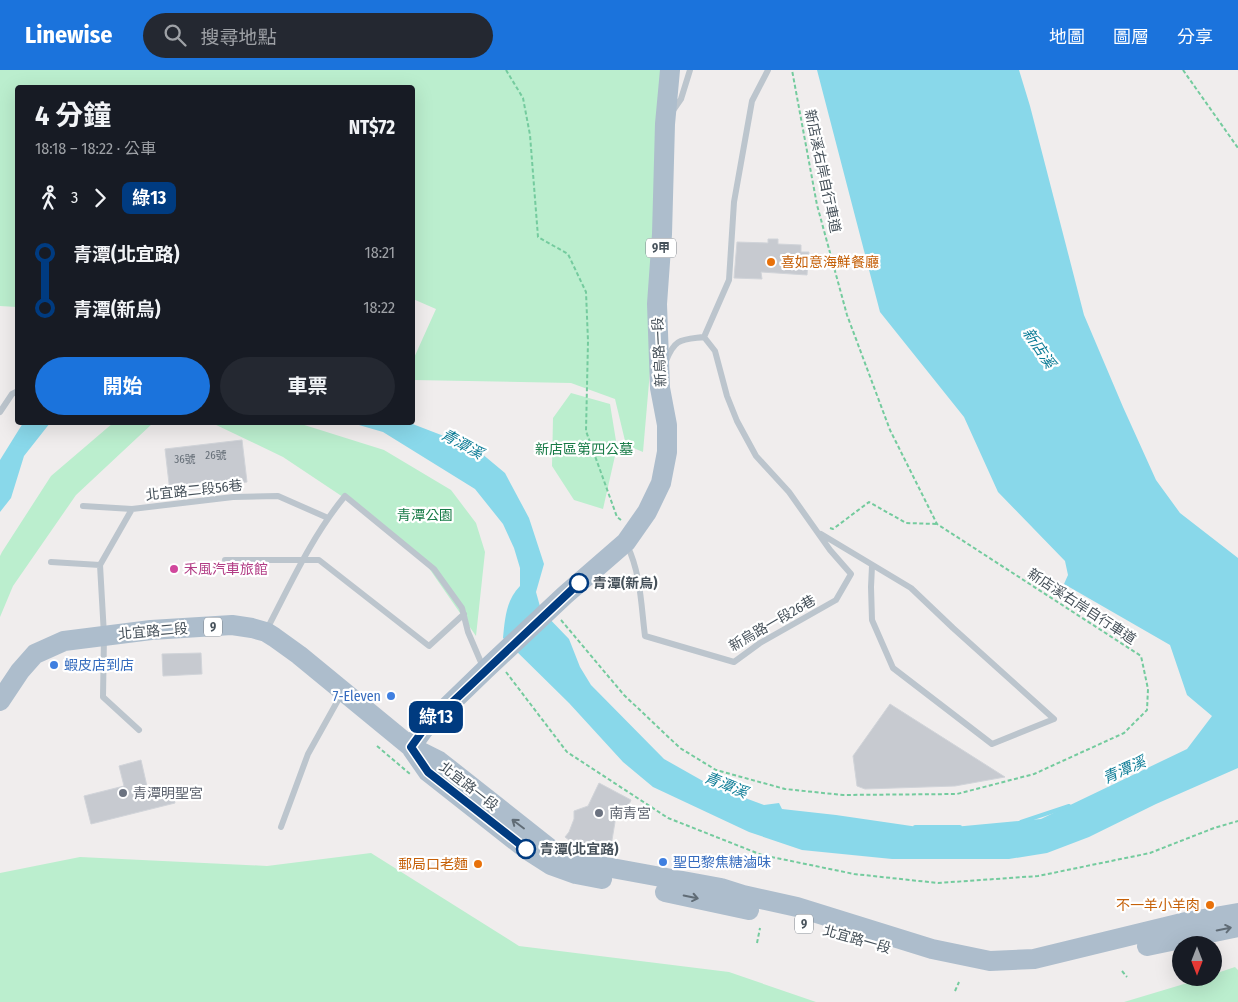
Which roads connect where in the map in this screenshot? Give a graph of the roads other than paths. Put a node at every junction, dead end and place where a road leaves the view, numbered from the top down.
1 (670, 70) edge
2 (690, 70) edge
3 (768, 70) edge
4 (665, 124) junction
5 (704, 337) junction
6 (15, 392) edge
7 (0, 412) edge
8 (667, 425) junction
9 (83, 506) dead end
10 (132, 509) junction
11 (328, 518) junction
12 (818, 532) junction
13 (630, 537) junction
14 (225, 560) dead end
15 (301, 560) junction
16 (51, 562) dead end
17 (100, 565) junction
18 (872, 566) junction
19 (464, 614) junction
20 (266, 632) junction
21 (104, 636) junction
22 (491, 665) junction
23 (342, 691) junction
24 (0, 701) edge
25 (139, 730) dead end
26 (411, 747) junction
27 (281, 827) dead end
28 (1238, 913) edge
29 (1238, 927) edge

1 - 4 main road, 新烏路一段 / 9甲
2 - 4 lane
3 - 5 lane
4 - 8 main road, 新烏路一段 / 9甲
5 - 8 lane
5 - 12 lane
6 - 7 lane
8 - 13 main road, 新烏路一段 / 9甲
9 - 10 lane
10 - 11 lane, 北宜路二段56巷
10 - 17 lane, 北宜路二段56巷
11 - 15 lane
11 - 19 lane
12 - 13 lane, 新烏路一段26巷
12 - 18 lane
13 - 22 main road, 新烏路一段 / 9甲
14 - 15 lane
15 - 19 lane
15 - 20 lane
16 - 17 lane
17 - 21 lane
18 - 18 lane
19 - 22 lane
20 - 21 main road, 北宜路二段 / 9
20 - 23 main road, 北宜路二段 / 9
21 - 24 main road, 北宜路二段 / 9
21 - 25 lane
22 - 26 main road, 9甲
23 - 26 main road, 北宜路二段 / 9
23 - 27 lane
28 -> 26 main road, 北宜路一段 / 9
26 -> 29 main road, 北宜路一段 / 9

